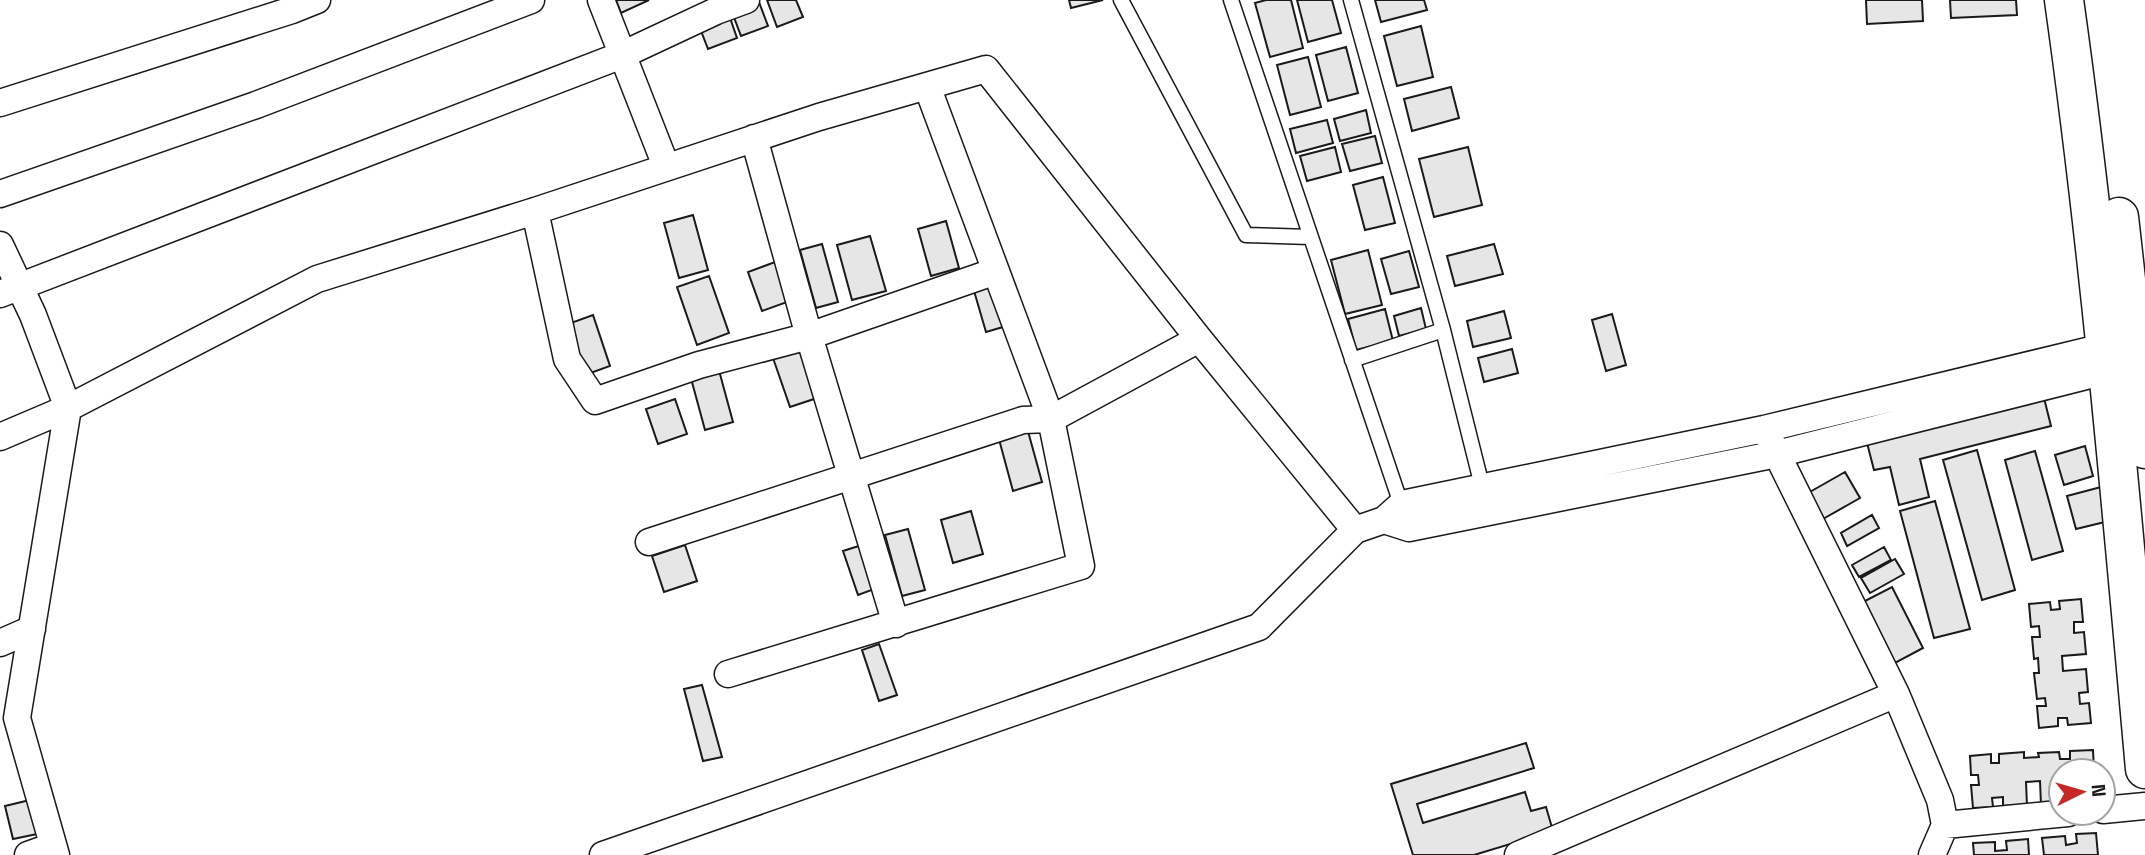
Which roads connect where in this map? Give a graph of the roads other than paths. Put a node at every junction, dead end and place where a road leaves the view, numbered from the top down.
1 (317, 0) edge
2 (531, 0) edge
3 (601, 0) edge
4 (746, 0) edge
5 (1121, 0) edge
6 (1231, 0) edge
7 (1351, 0) edge
8 (2064, 0) edge
9 (2091, 0) edge
10 (622, 55) junction
11 (928, 86) junction
12 (0, 103) edge
13 (754, 138) junction
14 (666, 166) junction
15 (0, 194) edge
16 (535, 211) junction
17 (1310, 236) junction
18 (0, 245) edge
19 (996, 271) junction
20 (10, 291) edge
21 (1443, 330) junction
22 (809, 336) junction
23 (1199, 339) junction
24 (2129, 353) edge
25 (1352, 360) junction
26 (68, 408) junction
27 (1051, 419) junction
28 (1764, 429) junction
29 (0, 437) edge
30 (2145, 449) edge
31 (1777, 454) junction
32 (852, 477) junction
33 (1482, 486) junction
34 (1398, 517) junction
35 (1355, 530) junction
36 (649, 542) dead end
37 (896, 624) junction
38 (32, 629) junction
39 (0, 643) edge
40 (728, 674) dead end
41 (1896, 694) junction
42 (2145, 769) edge
43 (2145, 806) edge
44 (2117, 809) edge
45 (2047, 815) edge
46 (1945, 825) junction
47 (54, 851) edge
48 (617, 853) edge
49 (28, 855) edge
50 (1518, 855) edge
51 (1932, 855) edge

1 - 12 street
2 - 15 street
3 - 10 street
4 - 10 street
5 - 17 lane
6 - 17 lane
7 - 21 lane
8 - 24 street
9 - 24 street
10 - 14 street
10 - 20 street
11 - 13 street
11 - 19 street
11 - 23 street
13 - 14 street
13 - 22 street
14 - 16 street
16 - 22 street
16 - 26 street
17 - 25 lane
18 - 20 street
19 - 22 street
19 - 27 street
20 - 26 street
21 - 25 lane
21 - 33 lane
22 - 32 street
23 - 27 street
23 - 35 street
24 - 28 street
24 - 30 street
24 - 31 street
24 - 42 street
25 - 34 lane
26 - 29 street
26 - 38 street
27 - 32 street
27 - 37 street
28 - 31 street
28 - 33 street
31 - 34 street
31 - 41 street
32 - 36 street
32 - 37 street
33 - 34 street
34 - 35 street
35 - 48 street
37 - 40 street
38 - 39 street
38 - 47 street
41 - 46 street
41 - 50 street
43 - 44 street
45 - 46 street
46 - 51 street
47 - 49 street

